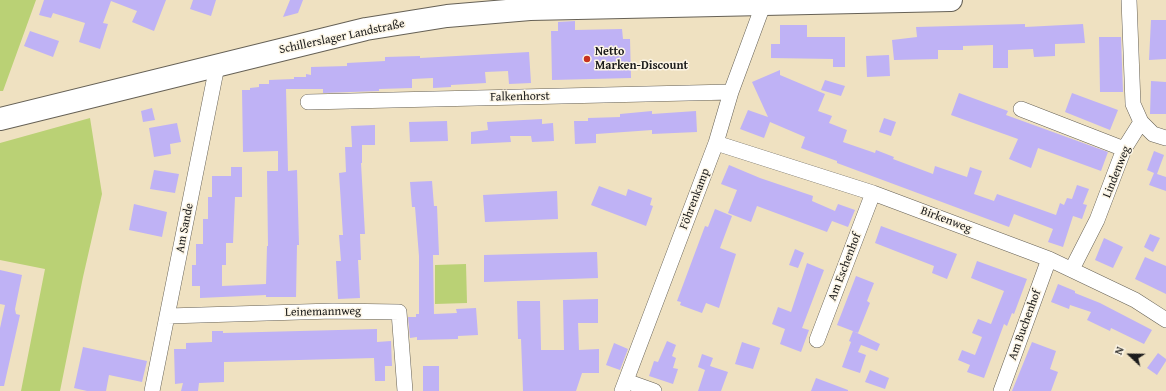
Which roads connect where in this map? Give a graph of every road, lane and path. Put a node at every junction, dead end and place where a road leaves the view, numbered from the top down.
1 (951, 0) edge
2 (1129, 0) edge
3 (764, 3) edge
4 (217, 66) junction
5 (731, 92) junction
6 (308, 102) dead end
7 (1021, 109) dead end
8 (0, 119) edge
9 (1141, 122) junction
10 (1166, 138) edge
11 (716, 143) junction
12 (1124, 149) junction
13 (873, 193) junction
14 (1049, 259) junction
15 (1072, 269) junction
16 (168, 316) junction
17 (1166, 320) edge
18 (817, 340) dead end
19 (624, 386) edge
20 (152, 391) edge
21 (405, 391) edge
22 (654, 391) edge
23 (1001, 391) edge

1 - 3 main road, Schillerslager Landstraße
2 - 9 street
3 - 4 main road, Schillerslager Landstraße
3 - 5 street, Föhrenkamp
4 - 8 main road, Schillerslager Landstraße
4 - 16 street, Am Sande
5 - 6 street, Falkenhorst
5 - 11 street, Föhrenkamp
7 - 12 street
9 - 10 street
9 - 12 street, Lindenweg
11 - 13 street, Birkenweg
11 - 19 street, Föhrenkamp
12 - 15 street, Lindenweg
13 - 14 street, Birkenweg
13 - 18 street, Am Eschenhof
14 - 15 street, Birkenweg
14 - 23 street, Am Buchenhof
15 - 17 street, Birkenweg
16 - 20 street, Am Sande
16 - 21 street, Leinemannweg
19 - 22 street

